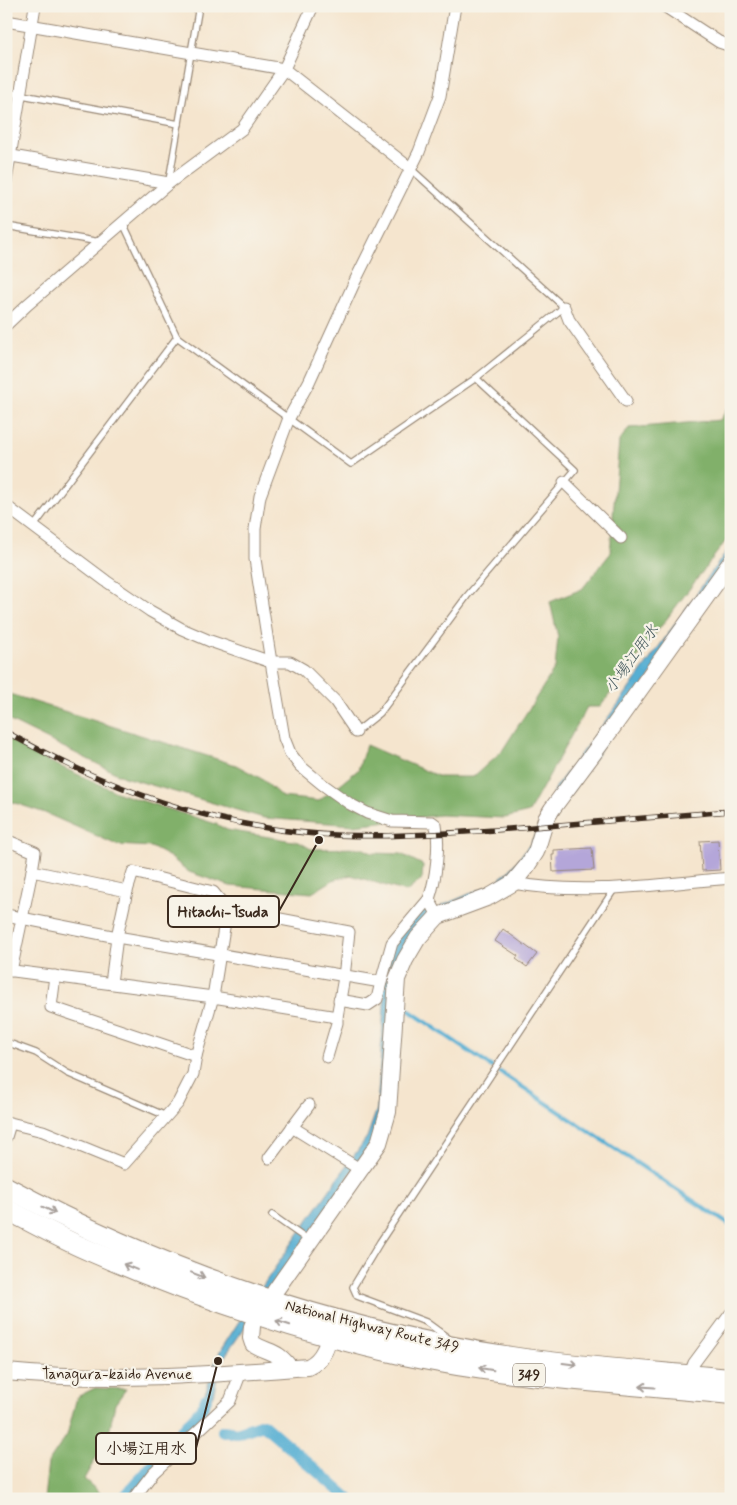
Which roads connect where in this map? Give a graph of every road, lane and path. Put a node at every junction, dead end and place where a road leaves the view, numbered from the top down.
1 (36, 6) edge
2 (199, 6) edge
3 (313, 6) edge
4 (455, 6) edge
5 (664, 6) edge
6 (6, 21) edge
7 (32, 25) junction
8 (731, 46) edge
9 (191, 53) junction
10 (284, 69) junction
11 (6, 92) edge
12 (21, 95) junction
13 (179, 124) junction
14 (8, 155) edge
15 (410, 168) junction
16 (6, 181) edge
17 (169, 183) junction
18 (123, 223) junction
19 (6, 226) edge
20 (100, 242) junction
21 (564, 307) junction
22 (6, 325) edge
23 (177, 338) junction
24 (476, 378) junction
25 (626, 401) dead end
26 (289, 418) junction
27 (564, 482) junction
28 (6, 506) edge
29 (34, 526) junction
30 (621, 538) dead end
31 (731, 562) edge
32 (271, 662) junction
33 (356, 732) joint
34 (6, 840) edge
35 (32, 871) junction
36 (731, 878) edge
37 (513, 883) junction
38 (615, 888) junction
39 (127, 891) junction
40 (429, 899) junction
41 (227, 909) junction
42 (6, 915) edge
43 (438, 916) junction
44 (22, 918) junction
45 (117, 937) junction
46 (220, 954) junction
47 (9, 970) edge
48 (55, 976) junction
49 (344, 977) junction
50 (381, 982) junction
51 (111, 983) junction
52 (213, 997) junction
53 (339, 1000) junction
54 (337, 1017) junction
55 (6, 1042) edge
56 (196, 1056) junction
57 (328, 1057) dead end
58 (309, 1105) dead end
59 (166, 1116) junction
60 (8, 1123) edge
61 (292, 1127) junction
62 (6, 1137) edge
63 (268, 1158) dead end
64 (355, 1166) junction
65 (6, 1187) edge
66 (6, 1209) edge
67 (272, 1215) dead end
68 (304, 1238) junction
69 (276, 1291) dead end
70 (731, 1313) edge
71 (252, 1326) dead end
72 (331, 1329) junction
73 (461, 1349) junction
74 (290, 1368) junction
75 (6, 1372) edge
76 (241, 1372) junction
77 (731, 1379) edge
78 (687, 1382) junction
79 (731, 1394) edge
80 (133, 1499) edge

1 - 7 street
2 - 9 lane
3 - 10 street
4 - 15 street
5 - 8 street
6 - 7 street
7 - 9 street
7 - 12 street
9 - 10 street
9 - 13 lane
10 - 15 street
10 - 17 street
11 - 12 lane
12 - 13 lane
12 - 14 street
13 - 17 lane
14 - 16 street
14 - 17 street
15 - 21 lane
15 - 26 street
17 - 18 street
18 - 20 street
18 - 23 lane
19 - 20 lane
20 - 22 street
21 - 24 lane
21 - 25 street
23 - 26 lane
23 - 29 lane
24 - 26 lane
24 - 27 lane
26 - 32 street
27 - 30 street
27 - 33 lane
28 - 29 street
29 - 32 street
31 - 37 street
32 - 33 street
32 - 40 street
34 - 35 street
35 - 39 street
35 - 44 street
36 - 38 street
37 - 38 street
37 - 43 street
38 - 73 lane
39 - 41 street
39 - 45 street
40 - 43 street
40 - 50 street
41 - 46 street
41 - 49 street
42 - 44 street
43 - 64 street
44 - 45 street
44 - 47 street
45 - 46 street
45 - 51 street
46 - 49 street
46 - 52 street
47 - 48 street
48 - 51 street
48 - 56 street
49 - 50 street
49 - 53 street
50 - 53 street
51 - 52 street
52 - 54 street
52 - 56 street
53 - 54 street
54 - 57 street
55 - 59 lane
56 - 59 street
58 - 61 street
59 - 60 street
60 - 62 street
61 - 63 street
61 - 64 street
64 - 68 street
65 -> 72 highway, National Highway Route 349 / 349
72 -> 66 highway, National Highway Route 349 / 349
67 - 68 lane
68 - 69 street
70 - 78 street
71 - 74 street
72 - 73 highway, National Highway Route 349 / 349
72 - 74 street, Tanagura-kaido Avenue
78 -> 72 highway, National Highway Route 349 / 349
73 -> 78 highway, National Highway Route 349 / 349
74 - 76 street, Tanagura-kaido Avenue
75 - 76 street, Tanagura-kaido Avenue
76 - 80 street
77 - 78 highway, National Highway Route 349 / 349
78 - 79 highway, National Highway Route 349 / 349

